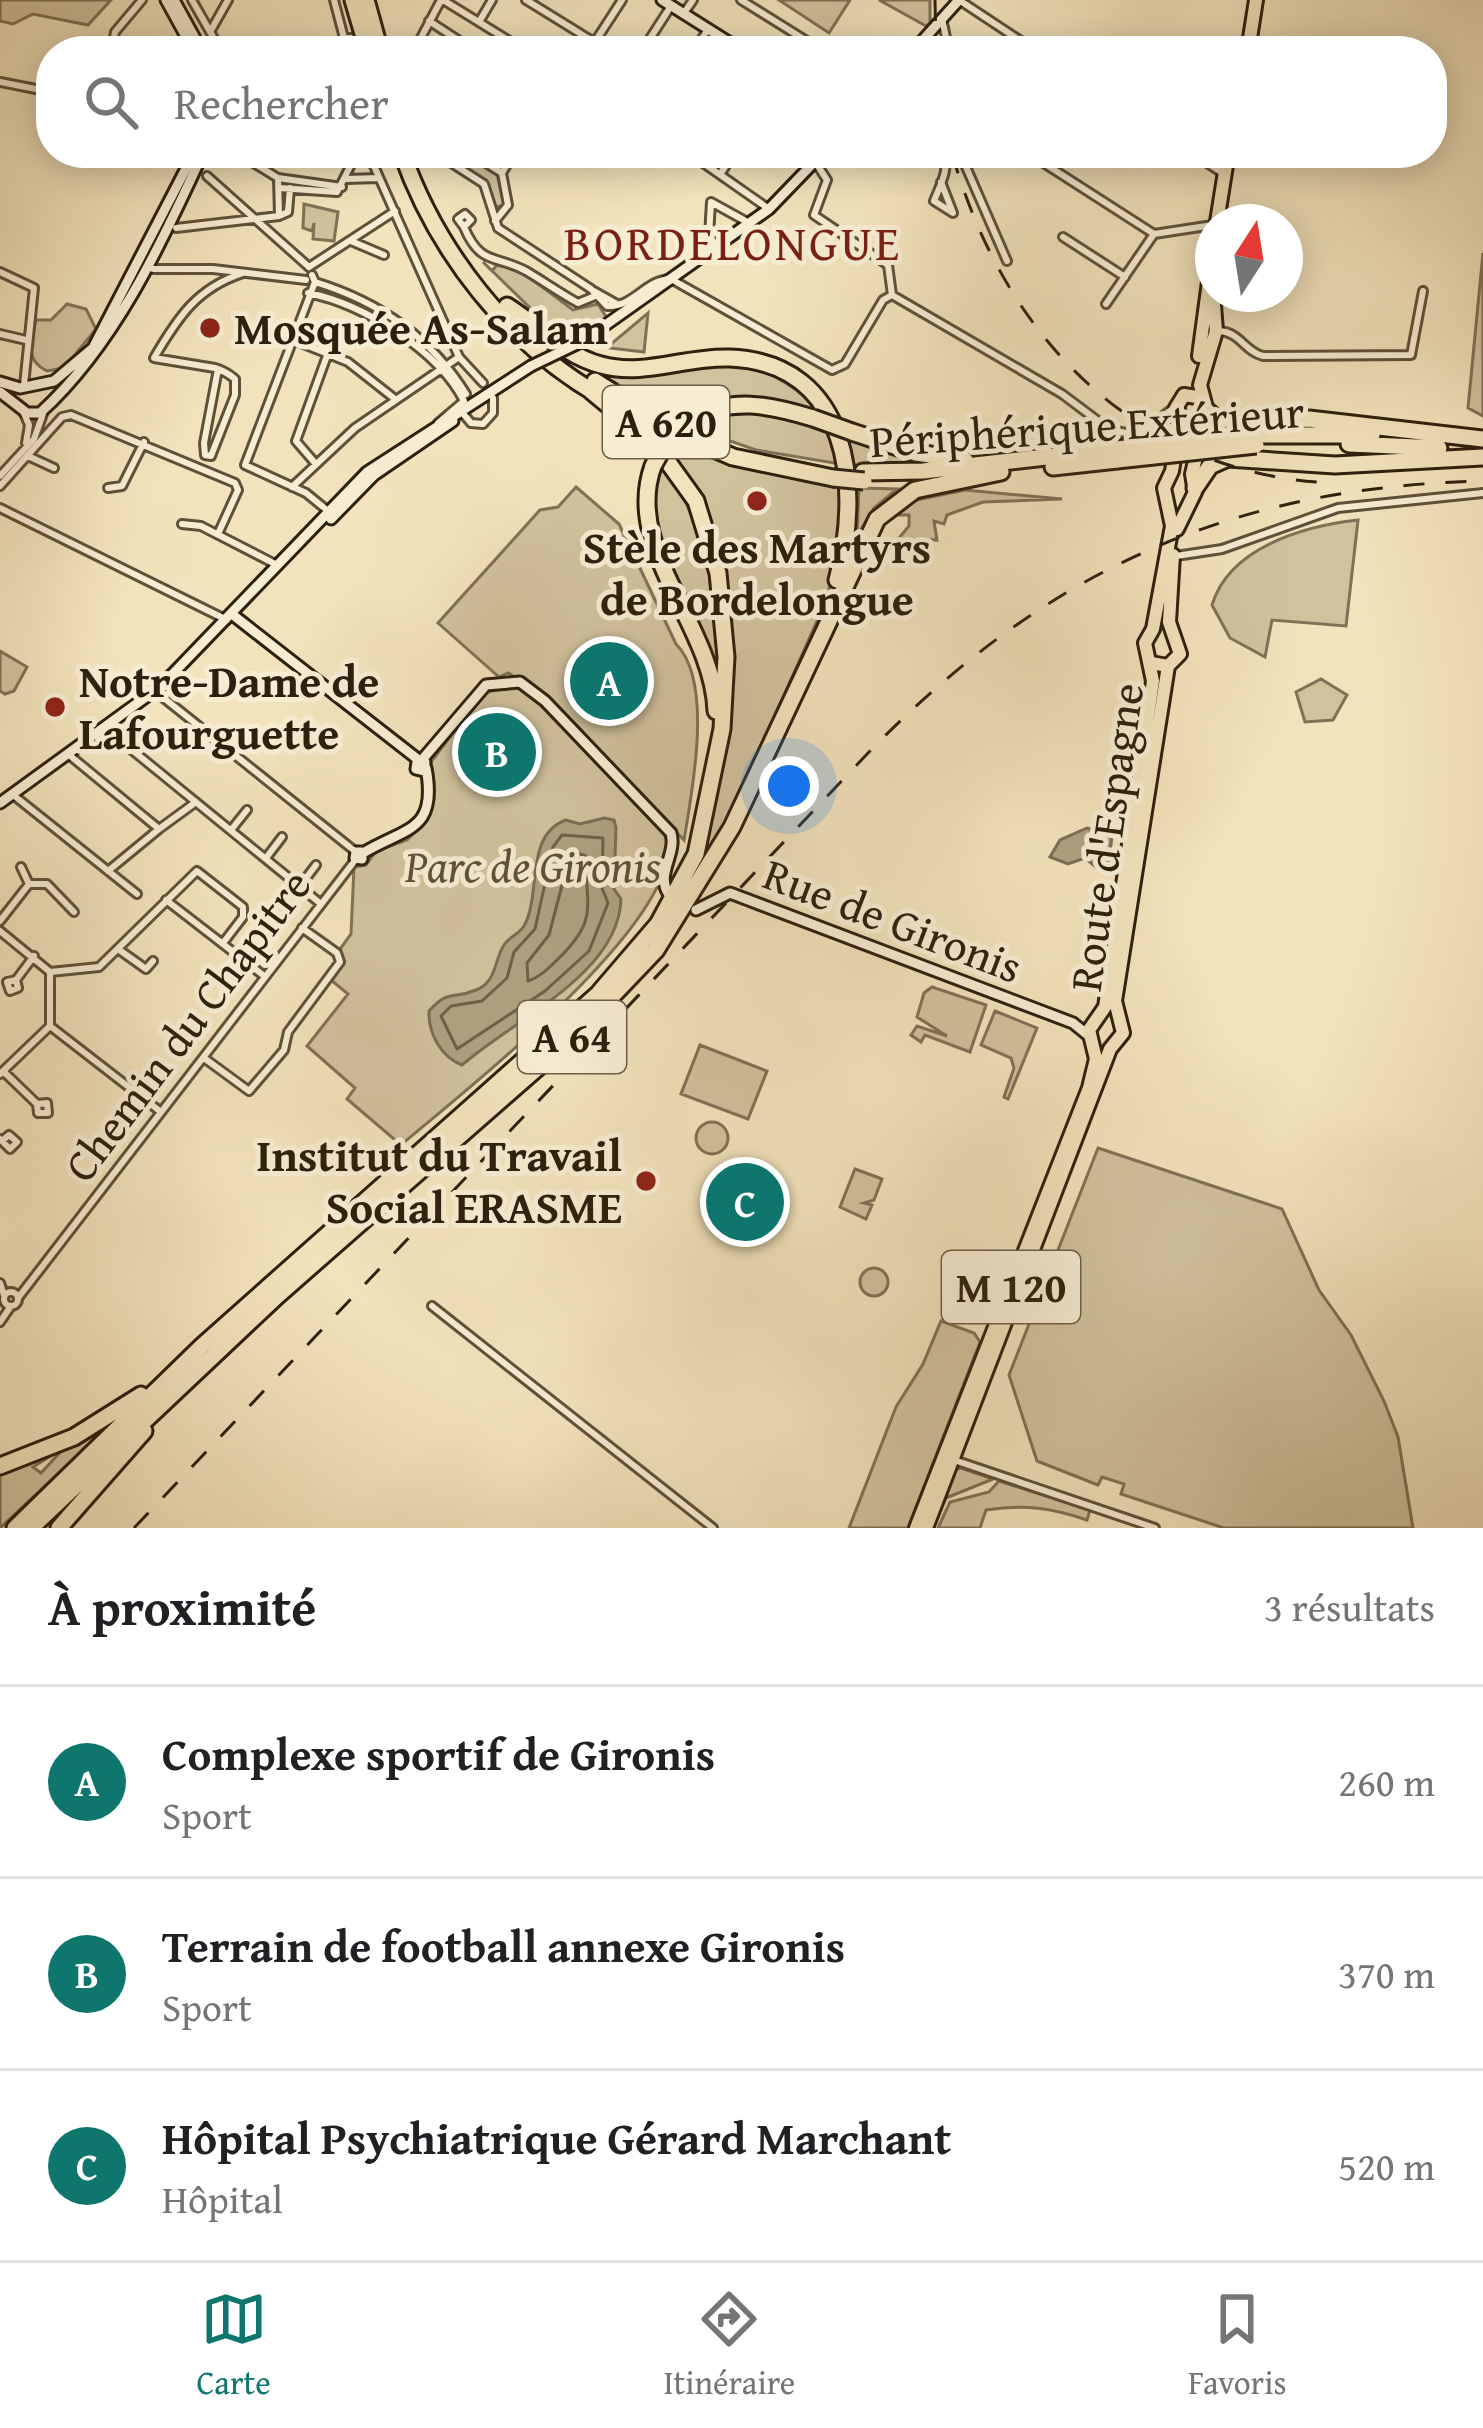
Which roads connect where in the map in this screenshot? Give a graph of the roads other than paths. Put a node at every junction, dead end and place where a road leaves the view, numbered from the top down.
1 (142, 0) edge
2 (170, 0) edge
3 (192, 0) edge
4 (227, 0) edge
5 (334, 0) edge
6 (353, 0) edge
7 (366, 0) edge
8 (442, 0) edge
9 (492, 0) edge
10 (526, 0) edge
11 (610, 0) edge
12 (693, 0) edge
13 (741, 0) edge
14 (959, 0) edge
15 (1253, 0) edge
16 (620, 3) edge
17 (667, 3) edge
18 (684, 14) junction
19 (942, 19) junction
20 (429, 21) junction
21 (478, 22) junction
22 (708, 28) junction
23 (210, 32) junction
24 (114, 36) edge
25 (190, 36) edge
26 (212, 36) edge
27 (343, 36) edge
28 (364, 36) edge
29 (376, 36) edge
30 (422, 36) edge
31 (452, 36) edge
32 (501, 36) edge
33 (584, 36) edge
34 (598, 36) edge
35 (650, 36) edge
36 (703, 36) edge
37 (720, 36) edge
38 (799, 36) edge
39 (927, 36) edge
40 (946, 36) edge
41 (1013, 36) edge
42 (1247, 36) edge
43 (0, 82) edge
44 (36, 89) edge
45 (186, 168) edge
46 (195, 168) edge
47 (259, 168) edge
48 (350, 168) edge
49 (375, 168) edge
50 (408, 168) edge
51 (419, 168) edge
52 (459, 168) edge
53 (494, 168) edge
54 (505, 168) edge
55 (713, 168) edge
56 (724, 168) edge
57 (808, 168) edge
58 (823, 168) edge
59 (948, 168) edge
60 (966, 168) edge
61 (1051, 168) edge
62 (1217, 168) edge
63 (1228, 168) edge
64 (502, 173) junction
65 (721, 173) junction
66 (1227, 174) junction
67 (207, 176) dead end
68 (378, 178) junction
69 (941, 182) junction
70 (278, 183) junction
71 (344, 183) junction
72 (290, 188) junction
73 (1221, 204) edge
74 (769, 209) junction
75 (395, 211) junction
76 (255, 216) junction
77 (279, 216) junction
78 (495, 221) junction
79 (748, 223) junction
80 (464, 227) dead end
81 (1195, 227) edge
82 (176, 228) dead end
83 (1154, 234) junction
84 (1063, 237) dead end
85 (351, 242) junction
86 (716, 245) junction
87 (384, 255) dead end
88 (1006, 261) dead end
89 (153, 269) dead end
90 (213, 269) junction
91 (0, 272) edge
92 (244, 273) junction
93 (311, 277) junction
94 (1124, 277) junction
95 (671, 279) junction
96 (216, 282) junction
97 (1423, 291) dead end
98 (592, 292) junction
99 (892, 296) junction
100 (1106, 304) dead end
101 (507, 306) junction
102 (1210, 312) edge
103 (1211, 312) edge
104 (1209, 332) junction
105 (0, 334) edge
106 (290, 339) junction
107 (26, 340) junction
108 (328, 353) junction
109 (459, 357) junction
110 (26, 360) junction
111 (449, 363) junction
112 (531, 366) junction
113 (218, 369) junction
114 (439, 371) junction
115 (0, 382) edge
116 (40, 384) junction
117 (22, 386) junction
118 (463, 388) junction
119 (488, 391) junction
120 (591, 391) junction
121 (0, 392) edge
122 (1189, 394) junction
123 (396, 400) junction
124 (46, 405) junction
125 (20, 406) junction
126 (463, 410) junction
127 (1204, 410) junction
128 (1179, 418) junction
129 (438, 423) junction
130 (1137, 435) junction
131 (1483, 439) edge
132 (1255, 440) junction
133 (144, 442) junction
134 (26, 451) junction
135 (1483, 453) edge
136 (1117, 454) junction
137 (1022, 461) junction
138 (315, 463) junction
139 (54, 468) dead end
140 (1001, 472) junction
141 (832, 474) junction
142 (0, 476) edge
143 (864, 476) junction
144 (1171, 476) junction
145 (1194, 484) junction
146 (0, 486) edge
147 (292, 487) junction
148 (108, 488) dead end
149 (1483, 493) edge
150 (316, 501) junction
151 (1170, 501) junction
152 (1186, 503) junction
153 (0, 508) edge
154 (327, 519) junction
155 (182, 524) dead end
156 (218, 534) junction
157 (1174, 553) junction
158 (284, 563) junction
159 (230, 617) junction
160 (1151, 633) junction
161 (1173, 633) junction
162 (812, 651) junction
163 (1151, 663) junction
164 (1168, 666) junction
165 (155, 691) junction
166 (104, 728) junction
167 (716, 751) junction
168 (68, 754) junction
169 (423, 766) junction
170 (12, 794) junction
171 (196, 802) junction
172 (0, 803) edge
173 (247, 810) dead end
174 (159, 829) junction
175 (231, 830) junction
176 (282, 837) dead end
177 (361, 853) junction
178 (266, 858) junction
179 (316, 865) dead end
180 (21, 867) dead end
181 (108, 871) junction
182 (29, 884) junction
183 (300, 886) junction
184 (668, 893) dead end
185 (136, 894) dead end
186 (166, 900) junction
187 (322, 904) junction
188 (696, 910) dead end
189 (74, 912) dead end
190 (0, 921) edge
191 (302, 928) junction
192 (0, 931) edge
193 (223, 943) junction
194 (118, 949) junction
195 (34, 956) junction
196 (153, 961) dead end
197 (50, 972) junction
198 (263, 975) junction
199 (16, 980) dead end
200 (1117, 1019) junction
201 (50, 1026) junction
202 (1094, 1030) junction
203 (1110, 1049) junction
204 (204, 1058) junction
205 (2, 1072) edge
206 (37, 1104) dead end
207 (161, 1113) junction
208 (1016, 1273) junction
209 (8, 1295) edge
210 (432, 1306) dead end
211 (1, 1322) edge
212 (986, 1322) dead end
213 (188, 1379) junction
214 (161, 1387) junction
215 (949, 1458) junction
216 (0, 1466) edge
217 (704, 1525) edge
218 (15, 1528) edge
219 (31, 1528) edge
220 (59, 1528) edge
221 (916, 1528) edge
222 (926, 1528) edge
223 (1155, 1528) edge

1 - 24 street
2 - 25 street
3 - 23 street
4 - 23 street
5 - 27 street
6 - 28 highway
7 - 29 highway
8 - 20 street
8 - 21 street
9 - 21 street
10 - 33 street
11 - 16 street
12 - 18 street
13 - 38 street
14 - 19 street
14 - 41 street
15 - 42 main road
16 - 34 street
17 - 18 street
17 - 35 street
18 - 22 street
19 - 39 street
19 - 40 street
20 - 30 street
20 - 31 street
21 - 32 street
22 - 36 street
22 - 37 street
23 - 26 street
43 - 44 street
45 - 116 street
46 - 124 street
47 - 70 street
48 - 71 street
49 - 68 street
50 - 120 highway, Périphérique Extérieur / A 620
51 - 101 highway, A 620
52 - 78 street
53 - 64 street
54 - 64 street
55 - 65 street
56 - 65 street
57 - 74 street
58 - 99 street
59 - 69 street
60 - 88 street
61 - 83 street
62 - 66 street
63 - 66 main road
64 - 78 street
65 - 74 street
66 - 73 main road
67 - 76 street
68 - 71 street
68 - 75 street
69 - 69 street
70 - 71 street
70 - 72 street
70 - 77 street
71 - 72 street
72 - 77 street
74 - 79 street
75 - 85 street
75 - 109 street
76 - 77 street
76 - 82 street
76 - 93 street
78 - 98 street
79 - 86 street
79 - 86 street
80 - 98 street
81 - 83 street
83 - 94 street
84 - 94 street
85 - 87 street
85 - 93 street
86 - 95 street
89 - 90 street
90 - 92 street
90 - 96 street
91 - 107 street
92 - 93 street
92 - 96 street
93 - 106 street
93 - 111 street
93 - 114 street
94 - 100 street
95 - 98 street
95 - 99 street
95 - 112 street, bridge
96 - 113 street
97 - 104 street
99 - 130 street
101 - 141 highway, A 620
101 - 162 highway
102 - 104 main road
103 - 104 main road
104 - 122 main road
104 - 127 main road
105 - 107 street
106 - 108 street
106 - 147 street
107 - 110 street
108 - 123 street
108 - 138 street
109 - 111 street
109 - 119 street
110 - 116 street
110 - 117 street
111 - 114 street
111 - 118 street
112 - 119 street
112 - 126 street
113 - 113 street
114 - 123 street
114 - 129 street
115 - 117 street
116 - 117 street
116 - 124 street
117 - 125 street
118 - 119 street
118 - 126 street
119 - 126 street
119 - 126 street
120 - 141 highway, Périphérique Extérieur / A 620
120 - 167 highway
121 - 125 street
122 - 127 main road
122 - 128 main road
123 - 138 street
124 - 125 street
124 - 134 street
125 - 134 street
126 - 129 street
126 - 154 street
127 - 128 main road
127 - 131 highway
127 - 145 main road
128 - 130 street
128 - 130 street
128 - 144 main road
129 - 154 street
131 - 132 highway, A 620
132 - 135 highway, Périphérique Extérieur / A 620
132 - 136 highway, A 620, bridge
133 - 134 street
133 - 148 street
133 - 156 street
134 - 139 street
134 - 142 street
134 - 146 street
135 - 145 highway
136 - 137 highway, A 620
136 - 140 highway, Périphérique Extérieur / A 620
137 - 143 highway, A 620
137 - 167 highway, bridge
138 - 147 street
140 - 143 highway, Périphérique Extérieur / A 620
140 - 162 highway
141 - 143 highway, A 620, bridge
144 - 145 main road
144 - 151 main road
145 - 152 main road
147 - 150 street
149 - 157 street
150 - 154 street
150 - 154 street
151 - 152 main road
151 - 160 main road, Route d'Espagne
152 - 157 main road, Route d'Espagne
153 - 159 street
154 - 158 street
155 - 156 street
156 - 158 street
157 - 161 main road, Route d'Espagne
158 - 159 street
159 - 165 street
159 - 169 street
160 - 161 main road
160 - 163 main road
161 - 164 main road
162 - 213 highway, A 64
163 - 164 main road
163 - 202 main road, Route d'Espagne / M 120
164 - 200 main road, Route d'Espagne
165 - 166 street
165 - 177 street
166 - 168 street
166 - 171 street
167 - 214 highway, A 64
168 - 170 street
168 - 174 street
169 - 177 street, Chemin du Chapitre
169 - 184 street
170 - 172 street
170 - 181 street
171 - 174 street
171 - 175 street
173 - 175 street
174 - 181 street
175 - 178 street
176 - 178 street
177 - 187 street, Chemin du Chapitre
178 - 183 street
179 - 183 street
180 - 182 street
181 - 185 street
182 - 189 street
182 - 190 street
183 - 187 street
186 - 193 street
186 - 193 street
186 - 194 street
187 - 191 street, Chemin du Chapitre
188 - 202 street, Rue de Gironis
191 - 198 street, Chemin du Chapitre
191 - 204 street
192 - 195 street
193 - 198 street
194 - 196 street
194 - 197 street
195 - 197 street
195 - 199 street
197 - 201 street
198 - 204 street, Chemin du Chapitre
200 - 202 main road
200 - 203 main road, Route d'Espagne
201 - 205 street
201 - 207 street
202 - 203 main road
202 - 208 main road, Route d'Espagne / M 120
203 - 215 main road, Route d'Espagne / M 120
204 - 207 street, Chemin du Chapitre
205 - 206 street
207 - 209 street, Chemin du Chapitre
208 - 212 main road
208 - 215 main road, Route d'Espagne / M 120
209 - 211 street, Chemin du Chapitre
210 - 217 street
213 - 219 highway, A 64
213 - 220 highway
214 - 216 highway
214 - 218 highway, A 64
215 - 221 main road, Route d'Espagne / M 120
215 - 222 main road, Route d'Espagne / M 120
215 - 223 street

